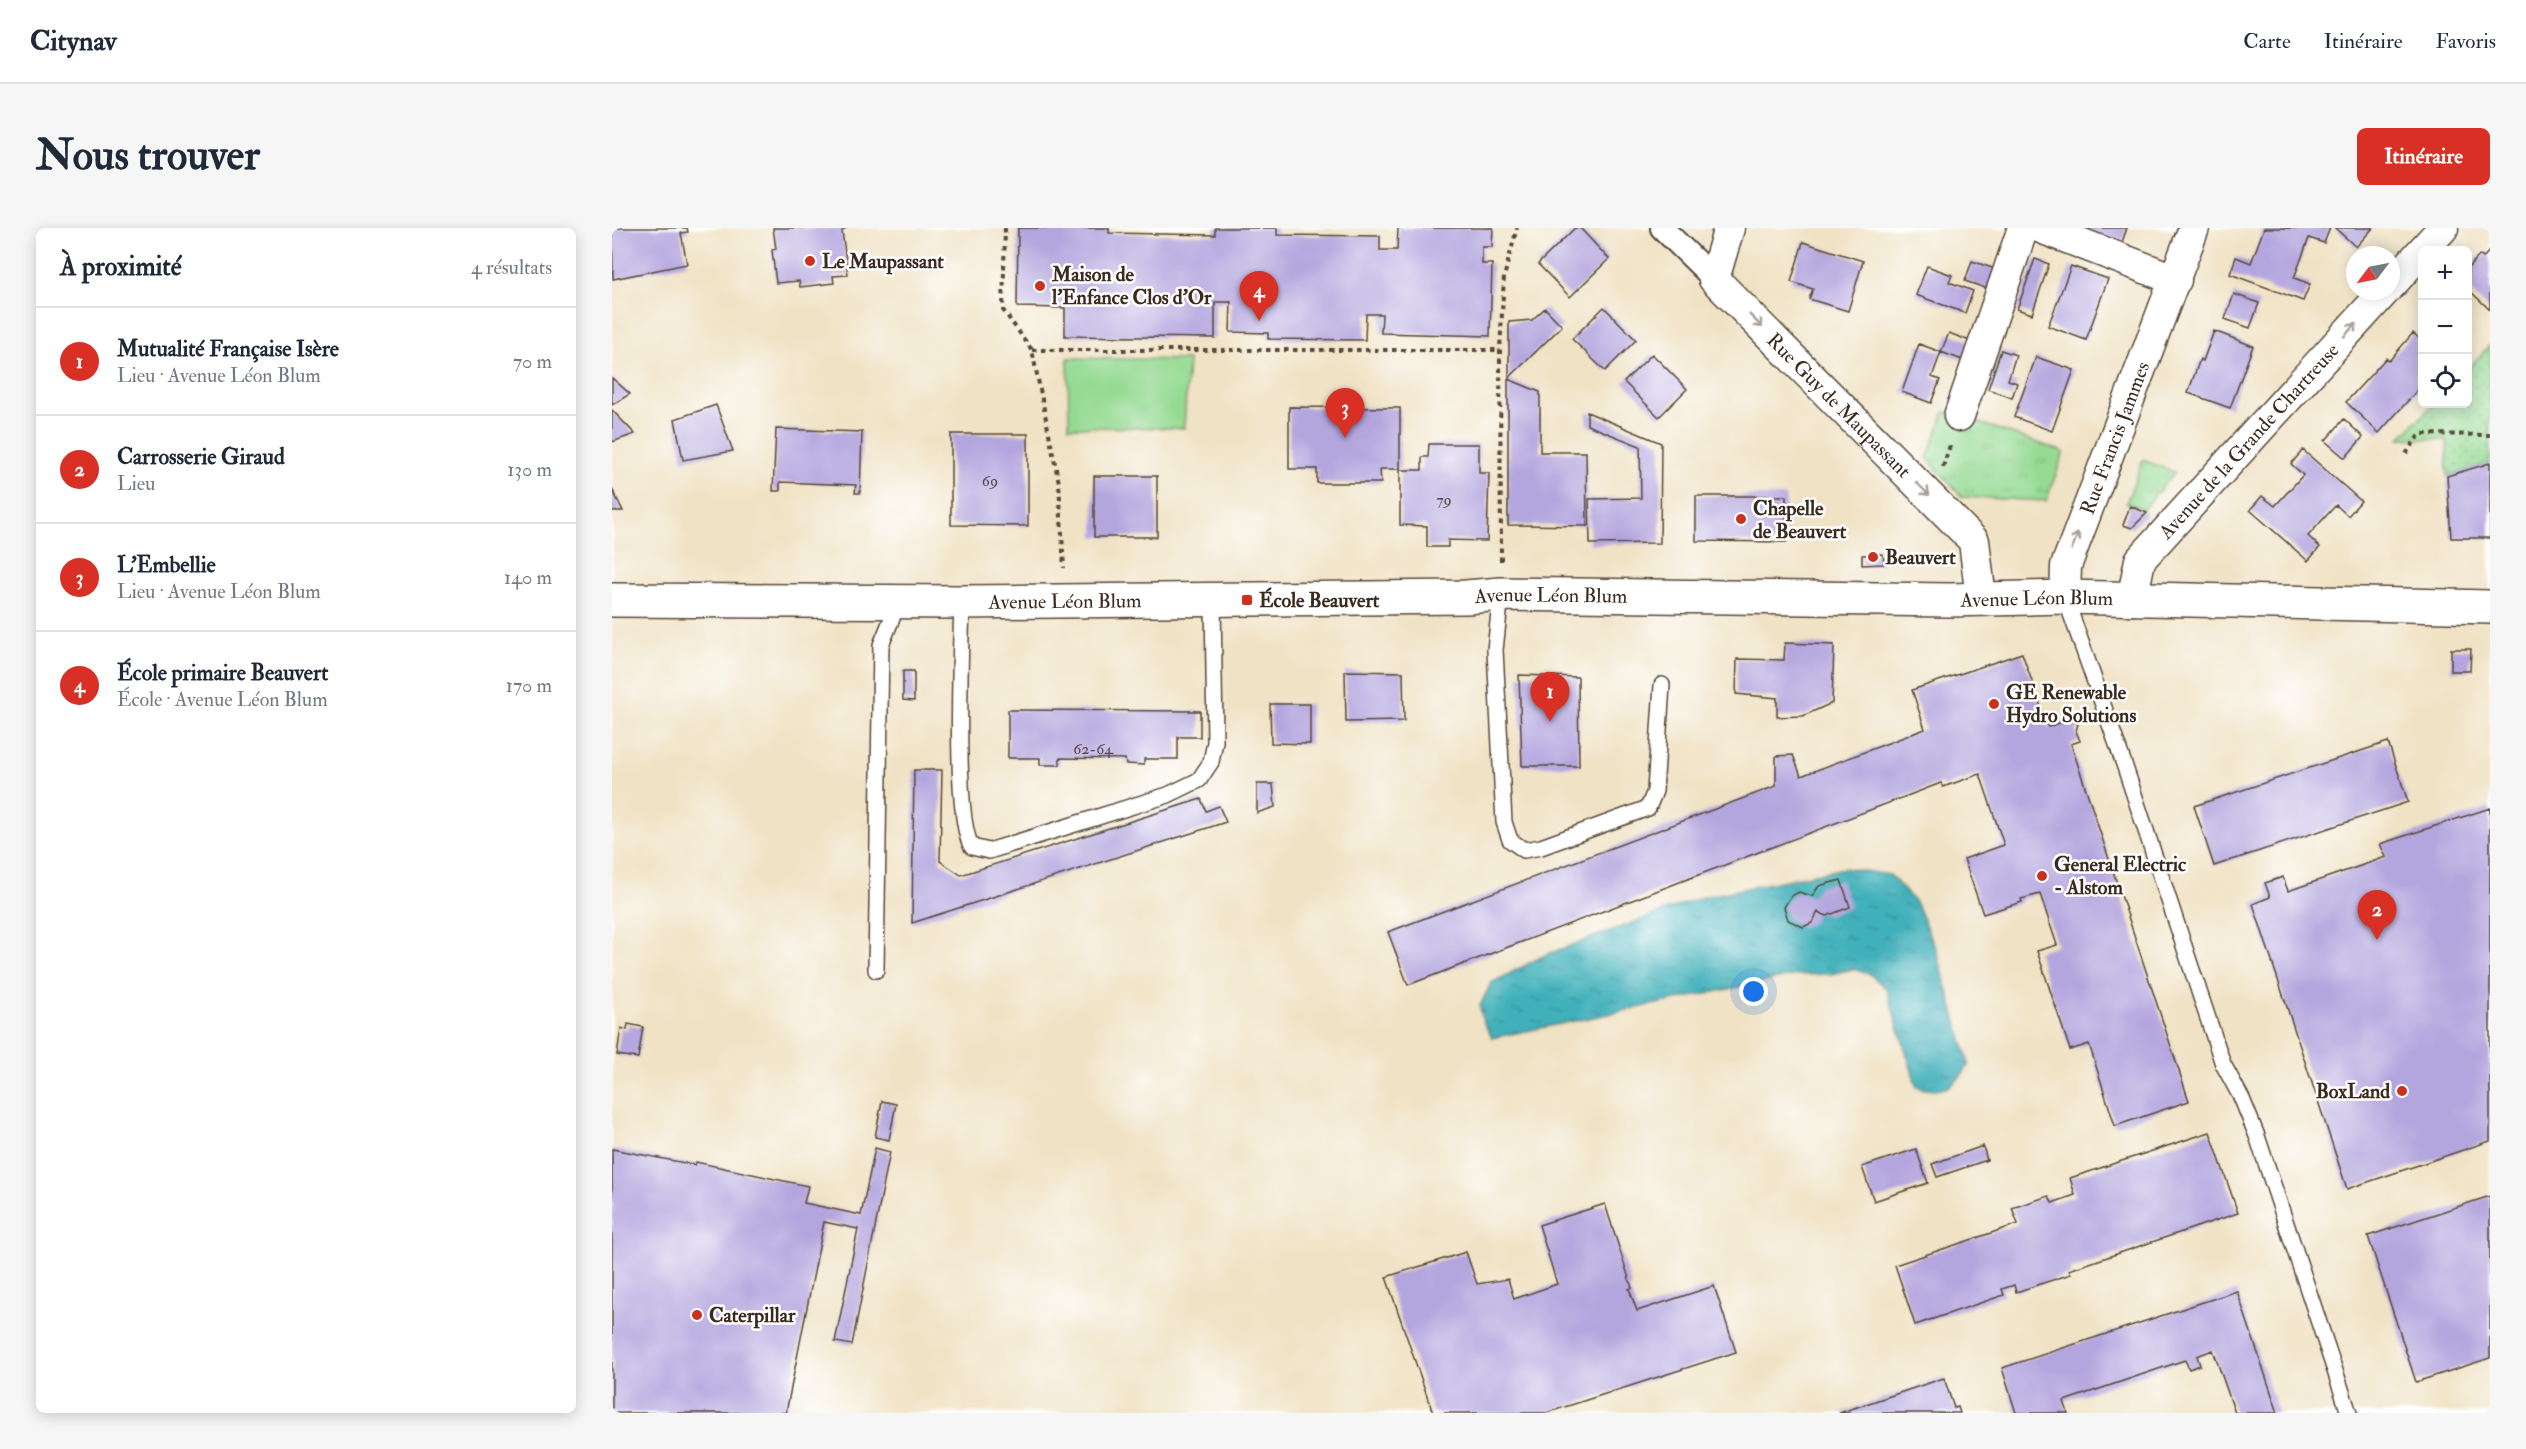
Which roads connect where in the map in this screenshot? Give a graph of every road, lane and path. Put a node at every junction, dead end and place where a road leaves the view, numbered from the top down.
1 (1005, 228) edge
2 (1517, 228) edge
3 (1662, 228) edge
4 (1730, 228) edge
5 (2024, 228) edge
6 (2041, 228) edge
7 (2194, 228) edge
8 (2443, 228) edge
9 (2400, 275) edge
10 (1714, 279) junction
11 (2176, 280) junction
12 (2377, 300) edge
13 (1032, 350) junction
14 (1500, 350) junction
15 (1959, 416) joint
16 (2490, 435) edge
17 (2406, 454) dead end
18 (1924, 490) junction
19 (1501, 594) junction
20 (2065, 597) junction
21 (1981, 599) junction
22 (612, 600) edge
23 (900, 600) junction
24 (1213, 600) junction
25 (2132, 600) junction
26 (962, 602) junction
27 (1066, 602) junction
28 (2490, 607) edge
29 (1662, 685) dead end
30 (876, 969) dead end
31 (2349, 1413) edge

1 - 13 path
2 - 14 path
3 - 10 street, Rue Guy de Maupassant
4 - 10 street
5 - 15 street
6 - 11 street
7 - 11 street, Rue Francis Jammes
8 - 9 street
10 -> 18 street, Rue Guy de Maupassant
20 -> 11 street, Rue Francis Jammes
25 -> 12 street, Avenue de la Grande Chartreuse
13 - 14 path
13 - 27 path
14 - 19 path
15 - 18 path
16 - 17 path
18 - 21 street, Rue Guy de Maupassant
19 - 21 street, Avenue Léon Blum
19 - 24 street, Avenue Léon Blum
19 - 29 lane
20 - 21 street, Avenue Léon Blum
20 - 25 street, Avenue Léon Blum
20 - 31 lane
22 - 23 street, Avenue Léon Blum
23 - 26 street, Avenue Léon Blum
23 - 30 lane
24 - 26 lane
24 - 27 street, Avenue Léon Blum
25 - 28 street, Avenue Léon Blum
26 - 27 street, Avenue Léon Blum

